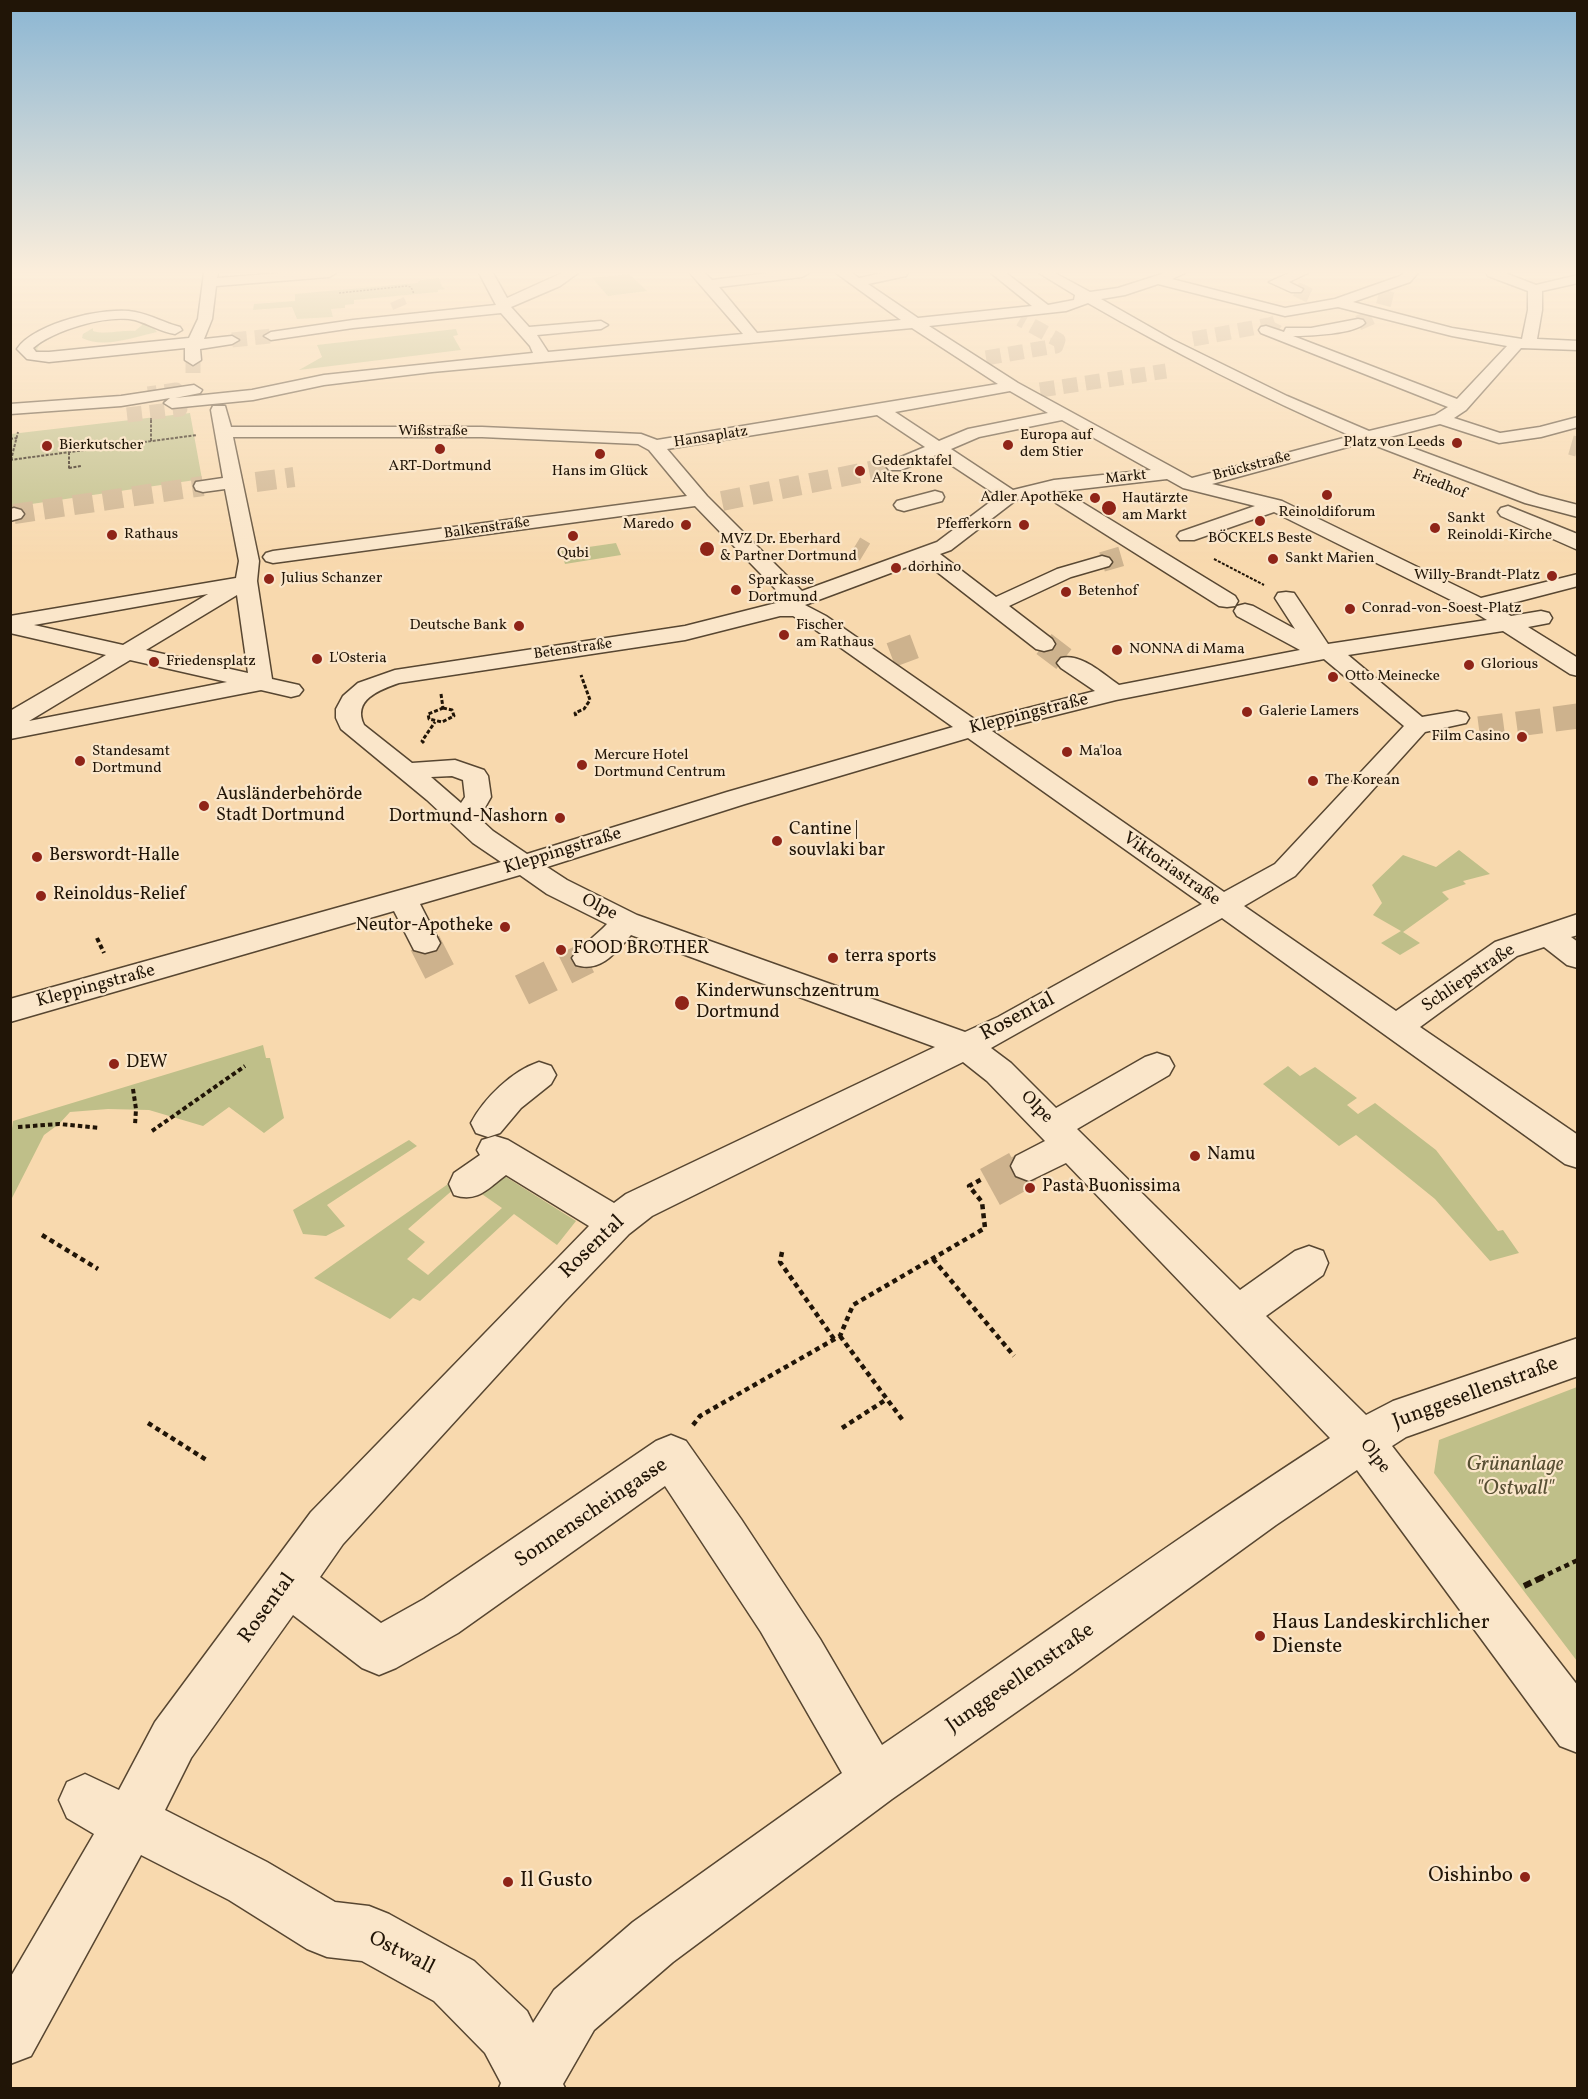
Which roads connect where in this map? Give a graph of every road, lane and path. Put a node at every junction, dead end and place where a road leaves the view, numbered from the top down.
1 (193, 371) tunnel mouth
2 (400, 371) edge
3 (401, 371) edge
4 (995, 371) edge
5 (1224, 371) edge
6 (1371, 371) edge
7 (1494, 371) edge
8 (253, 389) junction
9 (1025, 389) junction
10 (191, 394) junction
11 (141, 395) tunnel mouth
12 (216, 400) junction
13 (172, 403) junction
14 (1460, 406) junction
15 (10, 408) edge
16 (880, 410) junction
17 (128, 415) tunnel mouth
18 (1063, 415) junction
19 (150, 416) dead end
20 (1441, 419) junction
21 (84, 420) dead end
22 (1578, 422) tunnel mouth
23 (14, 426) edge
24 (224, 432) junction
25 (1541, 432) junction
26 (1368, 436) junction
27 (16, 438) junction
28 (10, 439) edge
29 (152, 441) junction
30 (1563, 441) tunnel mouth
31 (648, 443) junction
32 (1318, 444) junction
33 (938, 449) junction
34 (69, 452) junction
35 (1364, 456) dead end
36 (11, 460) edge
37 (81, 466) dead end
38 (895, 466) tunnel mouth
39 (1170, 473) junction
40 (232, 482) junction
41 (1190, 484) junction
42 (203, 486) tunnel mouth
43 (1010, 496) junction
44 (935, 498) dead end
45 (1063, 499) dead end
46 (700, 500) junction
47 (904, 505) dead end
48 (1275, 505) junction
49 (1492, 506) dead end
50 (1578, 511) edge
51 (976, 521) joint
52 (1577, 539) edge
53 (1136, 551) junction
54 (865, 552) tunnel mouth
55 (945, 552) junction
56 (273, 557) dead end
57 (1102, 562) tunnel mouth
58 (889, 566) junction
59 (248, 571) junction
60 (1253, 579) dead end
61 (1578, 580) edge
62 (975, 582) junction
63 (1259, 582) dead end
64 (1286, 598) dead end
65 (1002, 602) junction
66 (797, 604) junction
67 (1479, 605) junction
68 (672, 612) dead end
69 (1541, 618) dead end
70 (1509, 623) junction
71 (10, 624) edge
72 (685, 633) junction
73 (1044, 644) tunnel mouth
74 (419, 648) dead end
75 (128, 651) junction
76 (1325, 652) junction
77 (1069, 663) tunnel mouth
78 (1578, 669) edge
79 (424, 673) junction
80 (261, 683) junction
81 (291, 690) dead end
82 (440, 691) dead end
83 (1115, 693) junction
84 (353, 699) joint
85 (590, 700) dead end
86 (443, 708) junction
87 (576, 716) dead end
88 (10, 722) edge
89 (435, 722) junction
90 (1416, 726) junction
91 (1469, 726) tunnel mouth
92 (973, 729) junction
93 (10, 732) edge
94 (422, 741) dead end
95 (407, 771) junction
96 (464, 820) junction
97 (522, 865) junction
98 (403, 899) junction
99 (1221, 906) junction
100 (626, 922) junction
101 (1578, 924) edge
102 (1547, 934) junction
103 (425, 944) tunnel mouth
104 (587, 958) tunnel mouth
105 (1578, 958) edge
106 (10, 1011) edge
107 (1396, 1027) junction
108 (965, 1046) junction
109 (245, 1066) dead end
110 (1157, 1066) dead end
111 (539, 1075) dead end
112 (134, 1089) dead end
113 (135, 1125) dead end
114 (18, 1127) dead end
115 (100, 1128) dead end
116 (152, 1131) dead end
117 (1545, 1131) junction
118 (1062, 1135) junction
119 (496, 1143) junction
120 (1578, 1154) edge
121 (1029, 1166) tunnel mouth
122 (1578, 1178) edge
123 (981, 1179) dead end
124 (467, 1184) dead end
125 (616, 1223) junction
126 (42, 1235) dead end
127 (782, 1252) dead end
128 (933, 1258) junction
129 (1309, 1263) dead end
130 (98, 1269) dead end
131 (1238, 1314) junction
132 (840, 1336) junction
133 (834, 1340) junction
134 (1014, 1356) dead end
135 (1578, 1358) edge
136 (887, 1399) junction
137 (904, 1422) dead end
138 (148, 1423) dead end
139 (842, 1428) dead end
140 (1362, 1441) junction
141 (208, 1461) dead end
142 (655, 1468) junction
143 (1578, 1560) edge
144 (288, 1582) junction
145 (1521, 1588) dead end
146 (1578, 1728) edge
147 (874, 1781) junction
148 (107, 1813) junction
149 (10, 2035) edge
150 (532, 2086) edge

1 - 10 street
2 - 8 street
3 - 8 street
4 - 9 street
5 - 26 street, Friedhof
6 - 14 street
7 - 14 street, Brückstraße
8 - 10 street
8 - 12 street
9 - 16 street
9 - 18 street
10 - 13 street
10 - 15 street
11 - 15 street
12 - 13 street
12 - 24 street
13 - 23 street
14 - 20 street, Brückstraße
16 - 31 street, Hansaplatz
16 - 33 street
17 - 21 street
18 - 33 street
18 - 39 street
19 - 29 path
20 - 25 street
20 - 26 street, Brückstraße
22 - 25 street
23 - 27 path
24 - 29 path
24 - 31 street, Wißstraße
24 - 40 street
25 - 30 street
26 - 32 street, Brückstraße
26 - 50 street, Friedhof
27 - 28 path
27 - 36 path
29 - 34 path
31 - 46 street, Viktoriastraße
32 - 35 street
32 - 41 street, Brückstraße
33 - 38 street
33 - 43 street
34 - 36 path
34 - 37 path
39 - 41 street
39 - 43 street, Markt
40 - 42 street
40 - 59 street
41 - 48 street
43 - 51 street, Markt
44 - 47 street
45 - 53 street
46 - 56 street, Balkenstraße
46 - 66 street, Viktoriastraße
48 - 53 street
48 - 67 street
49 - 52 street
51 - 55 street, Betenstraße
53 - 76 street
54 - 58 street
55 - 58 street, Betenstraße
55 - 62 street
55 - 62 street
57 - 65 street
58 - 66 street, Betenstraße
59 - 71 street
59 - 75 street
59 - 80 street
60 - 63 path
61 - 67 street
62 - 65 street
64 - 76 street
65 - 73 street
66 - 72 street, Betenstraße
66 - 92 street, Viktoriastraße
67 - 70 street
68 - 72 street
69 - 70 street, Kleppingstraße
70 - 76 street, Kleppingstraße
70 - 78 street
71 - 75 street
72 - 79 street, Betenstraße
74 - 79 street
75 - 80 street
75 - 88 street
76 - 83 street, Kleppingstraße
76 - 90 street
77 - 83 street, Kleppingstraße
79 - 84 street, Betenstraße
80 - 81 street
80 - 93 street
82 - 86 path
83 - 92 street, Kleppingstraße
84 - 95 street, Olpe
85 - 87 path
86 - 89 path
86 - 89 path
89 - 94 path
90 - 91 street
90 - 99 street, Rosental
92 - 97 street, Kleppingstraße
92 - 99 street, Viktoriastraße
95 - 96 street, Olpe
95 - 96 street
96 - 97 street, Olpe
97 - 98 street, Kleppingstraße
97 - 100 street, Olpe
98 - 103 street
98 - 106 street, Kleppingstraße
99 - 107 street, Viktoriastraße
99 - 108 street, Rosental
100 - 104 street
100 - 108 street, Olpe
101 - 102 street, Schliepstraße
102 - 105 street
102 - 107 street, Schliepstraße
107 - 117 street, Viktoriastraße
108 - 118 street, Olpe
108 - 125 street, Rosental
109 - 116 path
110 - 118 street
111 - 119 street
112 - 113 path
114 - 115 path
117 - 120 street, Viktoriastraße
117 - 122 street, Viktoriastraße
118 - 121 street
118 - 131 street, Olpe
119 - 124 street
119 - 125 street
123 - 128 path
125 - 144 street, Rosental
126 - 130 path
127 - 133 path
128 - 132 path
128 - 134 path
129 - 131 street
131 - 140 street, Olpe
132 - 133 path
132 - 136 path
133 - 142 path
135 - 140 street, Junggesellenstraße
136 - 137 path
136 - 139 path
138 - 141 path
140 - 146 street, Olpe
140 - 147 street, Junggesellenstraße
142 - 144 street, Sonnenscheingasse
142 - 147 street, Sonnenscheingasse
143 - 145 path
144 - 148 street, Rosental
147 - 150 street, Junggesellenstraße
148 - 149 street, Rosental
148 - 150 street, Ostwall

